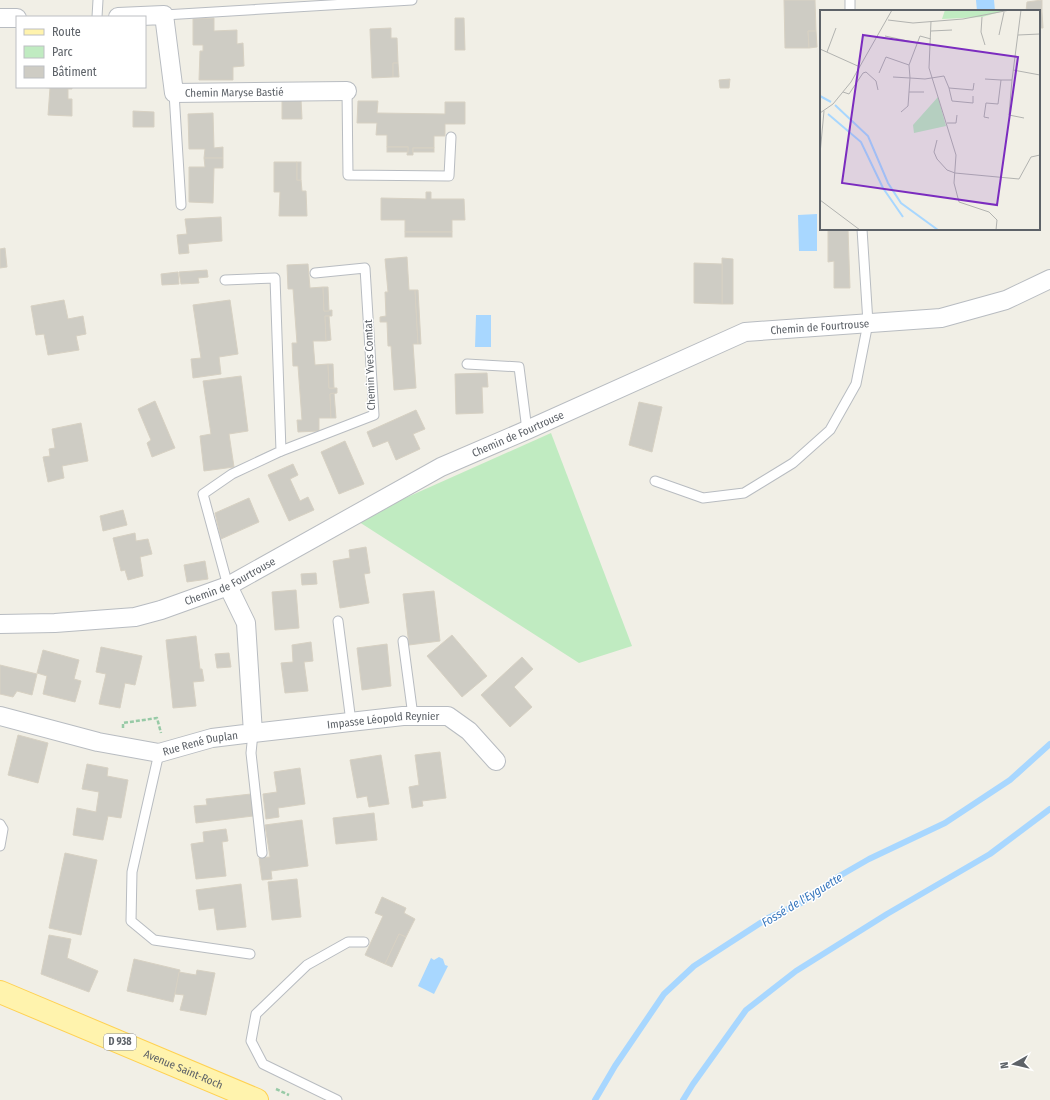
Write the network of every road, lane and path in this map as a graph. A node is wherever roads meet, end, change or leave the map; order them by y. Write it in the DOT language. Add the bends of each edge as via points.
graph roads {
  1 [pos="98,0"];
  2 [pos="412,0"];
  3 [pos="164,15"];
  4 [pos="97,16"];
  5 [pos="141,16"];
  6 [pos="0,18"];
  7 [pos="16,18"];
  8 [pos="348,91"];
  9 [pos="174,93"];
  10 [pos="451,137"];
  11 [pos="181,205"];
  12 [pos="862,230"];
  13 [pos="315,273"];
  14 [pos="1050,279"];
  15 [pos="225,280"];
  16 [pos="868,323"];
  17 [pos="467,364"];
  18 [pos="527,430"];
  19 [pos="281,451"];
  20 [pos="655,481"];
  21 [pos="228,586"];
  22 [pos="338,620"];
  23 [pos="0,624"];
  24 [pos="403,641"];
  25 [pos="413,716"];
  26 [pos="0,718"];
  27 [pos="351,722"];
  28 [pos="253,734"];
  29 [pos="160,753"];
  30 [pos="496,761"];
  31 [pos="0,824"];
  32 [pos="0,846"];
  33 [pos="262,853"];
  34 [pos="364,942"];
  35 [pos="250,954"];
  36 [pos="0,992"];
  37 [pos="225,1094"];
  38 [pos="256,1100"];
  39 [pos="337,1100"];
  1 -- 4 [label="lane"];
  2 -- 3 [label="lane"];
  3 -- 5 [label="street"];
  3 -- 9 [label="street, Chemin Maryse Bastié"];
  6 -- 7 [label="street"];
  8 -- 9 [label="street, Chemin Maryse Bastié"];
  8 -- 10 [label="lane" via="348,175 449,176"];
  9 -- 11 [label="lane"];
  12 -- 16 [label="lane"];
  13 -- 19 [label="lane, Chemin Yves Comtat" via="366,268 374,415"];
  14 -- 16 [label="street, Chemin de Fourtrouse" via="1006,300 941,318"];
  15 -- 19 [label="lane" via="275,278"];
  16 -- 18 [label="street, Chemin de Fourtrouse" via="745,332"];
  16 -- 20 [label="lane" via="856,384 830,430 793,463 744,493 737,494 703,498"];
  17 -- 18 [label="lane" via="519,367"];
  18 -- 21 [label="street, Chemin de Fourtrouse" via="441,466"];
  19 -- 21 [label="lane, Chemin Yves Comtat" via="232,474 203,494"];
  21 -- 23 [label="street, Chemin de Fourtrouse" via="135,617"];
  21 -- 28 [label="street, Rue René Duplan" via="246,623"];
  22 -- 27 [label="lane"];
  24 -- 25 [label="lane"];
  25 -- 27 [label="street, Impasse Léopold Reynier"];
  25 -- 30 [label="street, Impasse Léopold Reynier" via="448,716 470,731"];
  26 -- 29 [label="street, Rue René Duplan" via="98,742"];
  27 -- 28 [label="street, Impasse Léopold Reynier"];
  28 -- 29 [label="street, Rue René Duplan" via="212,738"];
  28 -- 33 [label="lane" via="251,753"];
  29 -- 35 [label="lane" via="132,872 131,921 154,940"];
  31 -- 32 [label="lane" via="3,829"];
  34 -- 39 [label="lane" via="348,942 307,965 256,1014 252,1034 251,1041 263,1064"];
  36 -- 37 [label="main road, Avenue Saint-Roch / D 938"];
  37 -- 38 [label="main road, Avenue Saint-Roch / D 938"];
}
